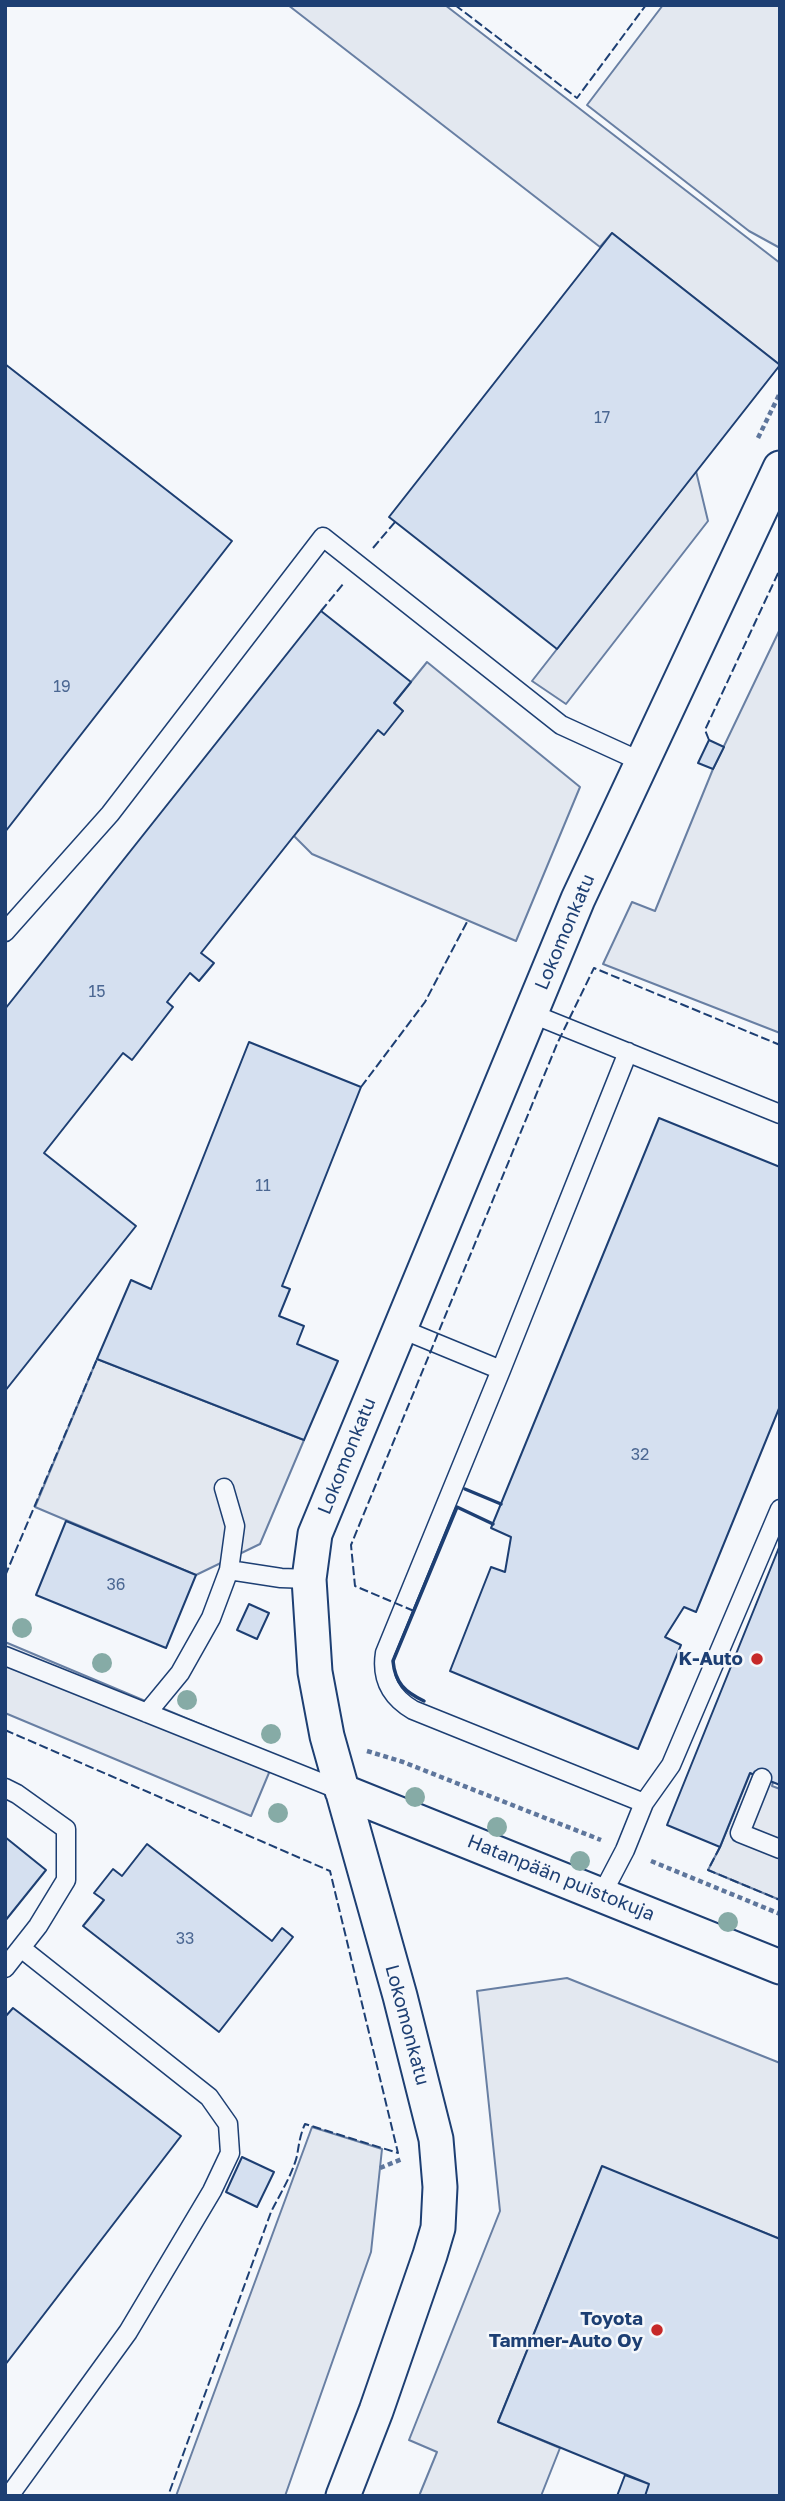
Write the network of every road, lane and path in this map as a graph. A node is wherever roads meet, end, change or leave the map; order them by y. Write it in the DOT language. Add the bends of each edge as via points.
graph roads {
  1 [pos="780,468"];
  2 [pos="642,762"];
  3 [pos="5,932"];
  4 [pos="530,1013"];
  5 [pos="628,1052"];
  6 [pos="780,1114"];
  7 [pos="399,1328"];
  8 [pos="501,1370"];
  9 [pos="224,1488"];
  10 [pos="780,1508"];
  11 [pos="229,1570"];
  12 [pos="309,1579"];
  13 [pos="5,1656"];
  14 [pos="147,1713"];
  15 [pos="327,1736"];
  16 [pos="365,1741"];
  17 [pos="370,1752"];
  18 [pos="762,1777"];
  19 [pos="5,1788"];
  20 [pos="342,1791"];
  21 [pos="644,1803"];
  22 [pos="383,1807"];
  23 [pos="780,1849"];
  24 [pos="625,1850"];
  25 [pos="602,1894"];
  26 [pos="780,1914"];
  27 [pos="21,1948"];
  28 [pos="780,1967"];
  29 [pos="5,1968"];
  30 [pos="409,2155"];
  31 [pos="380,2168"];
  32 [pos="9,2496"];
  33 [pos="343,2496"];
  1 -- 2 [label="street, Lokomonkatu"];
  2 -- 3 [label="lane" via="561,725 323,537 110,814"];
  2 -- 4 [label="street, Lokomonkatu"];
  4 -- 5 [label="lane"];
  4 -- 7 [label="street, Lokomonkatu"];
  5 -- 6 [label="lane"];
  5 -- 8 [label="lane"];
  7 -- 8 [label="lane"];
  7 -- 12 [label="street, Lokomonkatu" via="315,1534"];
  8 -- 21 [label="lane" via="384,1653 386,1678 400,1702 413,1710"];
  9 -- 11 [label="lane" via="235,1526"];
  10 -- 21 [label="lane" via="670,1765"];
  11 -- 12 [label="lane"];
  11 -- 14 [label="lane" via="211,1618 186,1662"];
  12 -- 15 [label="street, Lokomonkatu" via="315,1672"];
  13 -- 14 [label="lane"];
  14 -- 20 [label="lane"];
  15 -- 17 [label="path"];
  15 -- 20 [label="street, Lokomonkatu"];
  16 -- 17 [label="path"];
  17 -- 22 [label="path"];
  17 -- 24 [label="path"];
  18 -- 23 [label="lane" via="740,1833"];
  19 -- 27 [label="lane" via="66,1829 66,1880"];
  20 -- 22 [label="street, Hatanpään puistokuja"];
  20 -- 33 [label="street, Lokomonkatu" via="436,2139 440,2188 438,2228 430,2255"];
  21 -- 24 [label="lane"];
  22 -- 25 [label="street, Hatanpään puistokuja"];
  24 -- 25 [label="lane"];
  24 -- 26 [label="path"];
  25 -- 28 [label="street, Hatanpään puistokuja"];
  27 -- 29 [label="lane"];
  27 -- 32 [label="lane" via="209,2097 228,2124 230,2153 128,2332"];
  30 -- 31 [label="path"];
}
